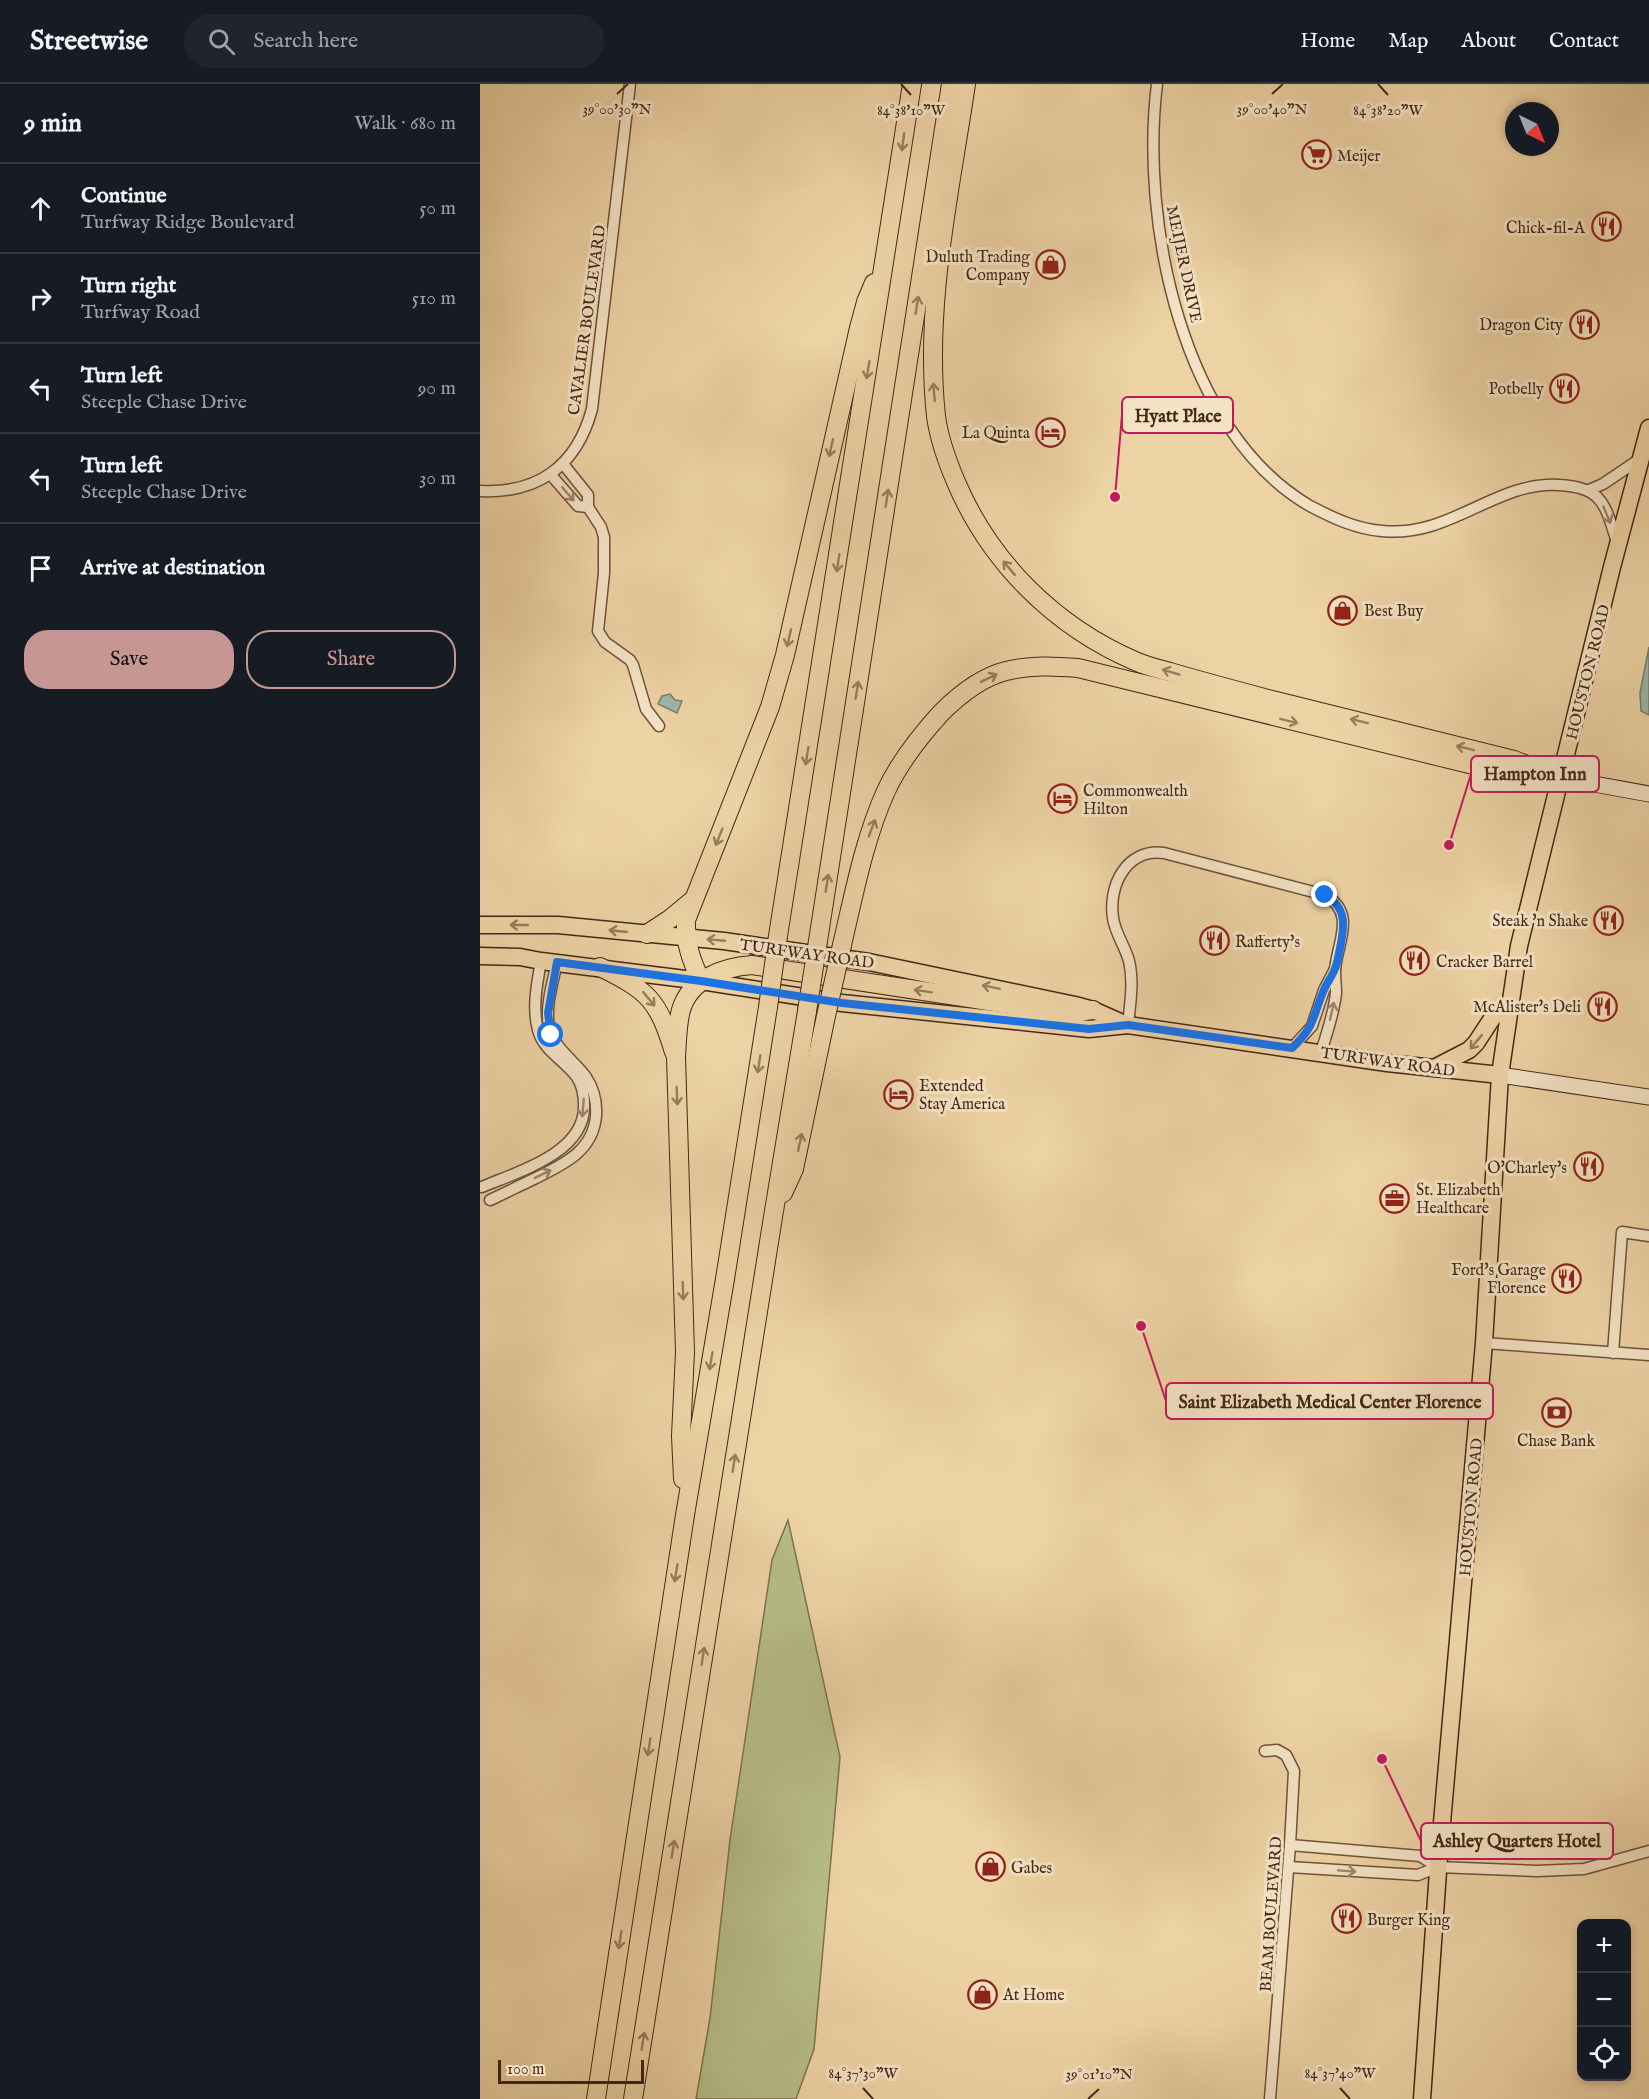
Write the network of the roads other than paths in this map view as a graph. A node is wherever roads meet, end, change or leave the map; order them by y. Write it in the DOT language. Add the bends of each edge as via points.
graph roads {
  1 [pos="630,84"];
  2 [pos="912,84"];
  3 [pos="951,84"];
  4 [pos="966,84"];
  5 [pos="1157,84"];
  6 [pos="887,250"];
  7 [pos="1649,428"];
  8 [pos="1641,459"];
  9 [pos="564,465"];
  10 [pos="551,475"];
  11 [pos="1589,490"];
  12 [pos="480,491"];
  13 [pos="588,507"];
  14 [pos="1618,544"];
  15 [pos="659,726"];
  16 [pos="1561,778"];
  17 [pos="1649,794"];
  18 [pos="694,899"];
  19 [pos="480,925"];
  20 [pos="647,934"];
  21 [pos="685,937"];
  22 [pos="480,956"];
  23 [pos="549,962"];
  24 [pos="600,968"];
  25 [pos="1335,969"];
  26 [pos="701,981"];
  27 [pos="1509,1005"];
  28 [pos="1093,1010"];
  29 [pos="1128,1025"];
  30 [pos="1292,1048"];
  31 [pos="1321,1052"];
  32 [pos="676,1057"];
  33 [pos="1433,1068"];
  34 [pos="1500,1075"];
  35 [pos="1649,1097"];
  36 [pos="482,1187"];
  37 [pos="490,1200"];
  38 [pos="773,1216"];
  39 [pos="1649,1236"];
  40 [pos="1484,1343"];
  41 [pos="1613,1353"];
  42 [pos="1649,1355"];
  43 [pos="685,1515"];
  44 [pos="1265,1751"];
  45 [pos="1290,1845"];
  46 [pos="1649,1851"];
  47 [pos="1289,1867"];
  48 [pos="1438,1867"];
  49 [pos="596,2099"];
  50 [pos="633,2099"];
  51 [pos="1270,2099"];
  52 [pos="1422,2099"];
  1 -- 9 [label="street, CAVALIER BOULEVARD" via="591,409 584,434"];
  2 -- 6 [label="highway, one-way"];
  38 -- 3 [label="highway, one-way, bridge"];
  16 -- 4 [label="highway, one-way" via="1514,760 1135,662 1052,611 1020,582 969,511 946,458 936,419 932,370 934,314"];
  5 -- 11 [label="street, MEIJER DRIVE" via="1157,212 1172,294 1204,386 1218,412 1243,447 1271,476 1325,514 1348,524 1383,531 1435,526 1534,486"];
  6 -- 18 [label="highway, one-way" via="859,328 770,707"];
  6 -- 43 [label="highway, one-way, bridge"];
  7 -- 8 [label="main road, HOUSTON ROAD"];
  8 -- 11 [label="street"];
  8 -- 14 [label="main road, HOUSTON ROAD"];
  9 -- 10 [label="street, CAVALIER BOULEVARD"];
  9 -- 13 [label="street" via="588,495"];
  10 -- 12 [label="street, CAVALIER BOULEVARD" via="510,490"];
  10 -- 13 [label="street, one-way" via="578,506"];
  11 -- 14 [label="street, one-way" via="1607,512"];
  13 -- 15 [label="street" via="604,537 598,631 605,642 630,660 646,709"];
  14 -- 16 [label="main road, HOUSTON ROAD"];
  16 -- 17 [label="main road"];
  16 -- 27 [label="main road, HOUSTON ROAD" via="1519,946"];
  38 -- 16 [label="highway, one-way, bridge" via="794,1169 866,845 886,790 927,729 974,686 1004,671 1038,666 1078,668 1510,774"];
  18 -- 20 [label="highway"];
  18 -- 21 [label="highway"];
  20 -- 19 [label="main road, TURFWAY ROAD, one-way" via="558,925"];
  20 -- 21 [label="main road, TURFWAY ROAD"];
  21 -- 26 [label="highway"];
  28 -- 21 [label="main road, TURFWAY ROAD, one-way" via="869,962"];
  22 -- 23 [label="main road, TURFWAY ROAD"];
  23 -- 24 [label="main road, TURFWAY ROAD"];
  23 -- 36 [label="street, one-way" via="535,999 539,1033 582,1085 584,1111 575,1134 556,1154"];
  37 -- 23 [label="street, one-way" via="567,1163 589,1141 595,1126 597,1110 591,1084 556,1044 549,1026"];
  24 -- 26 [label="main road, TURFWAY ROAD"];
  24 -- 32 [label="highway, one-way" via="648,995 668,1031"];
  25 -- 29 [label="street" via="1343,921 1333,899 1151,851 1124,868 1112,902 1113,918 1129,960"];
  25 -- 30 [label="street" via="1312,1026"];
  31 -- 25 [label="street, one-way" via="1336,994"];
  28 -- 26 [label="highway, one-way" via="1077,1012 1002,1003 752,965 733,966"];
  26 -- 29 [label="main road, TURFWAY ROAD" via="842,1003 1077,1028"];
  26 -- 32 [label="highway" via="681,1010"];
  27 -- 33 [label="main road, one-way" via="1493,1017 1469,1050"];
  27 -- 34 [label="main road, HOUSTON ROAD"];
  28 -- 29 [label="main road, TURFWAY ROAD"];
  29 -- 30 [label="main road, TURFWAY ROAD"];
  30 -- 31 [label="main road, TURFWAY ROAD"];
  31 -- 33 [label="main road, TURFWAY ROAD"];
  32 -- 43 [label="highway, one-way" via="685,1352 681,1436"];
  33 -- 34 [label="main road, TURFWAY ROAD"];
  34 -- 35 [label="main road, TURFWAY ROAD"];
  34 -- 40 [label="main road, HOUSTON ROAD"];
  50 -- 38 [label="highway, one-way"];
  39 -- 41 [label="street" via="1622,1232"];
  40 -- 41 [label="street"];
  40 -- 48 [label="main road, HOUSTON ROAD"];
  41 -- 42 [label="street"];
  43 -- 49 [label="highway, one-way"];
  44 -- 45 [label="street, BEAM BOULEVARD" via="1277,1750 1286,1755 1294,1771"];
  45 -- 47 [label="street, BEAM BOULEVARD"];
  45 -- 48 [label="street" via="1420,1856"];
  46 -- 48 [label="street" via="1584,1869"];
  47 -- 48 [label="street, one-way" via="1418,1875"];
  47 -- 51 [label="street, BEAM BOULEVARD"];
  48 -- 52 [label="main road, HOUSTON ROAD"];
}
